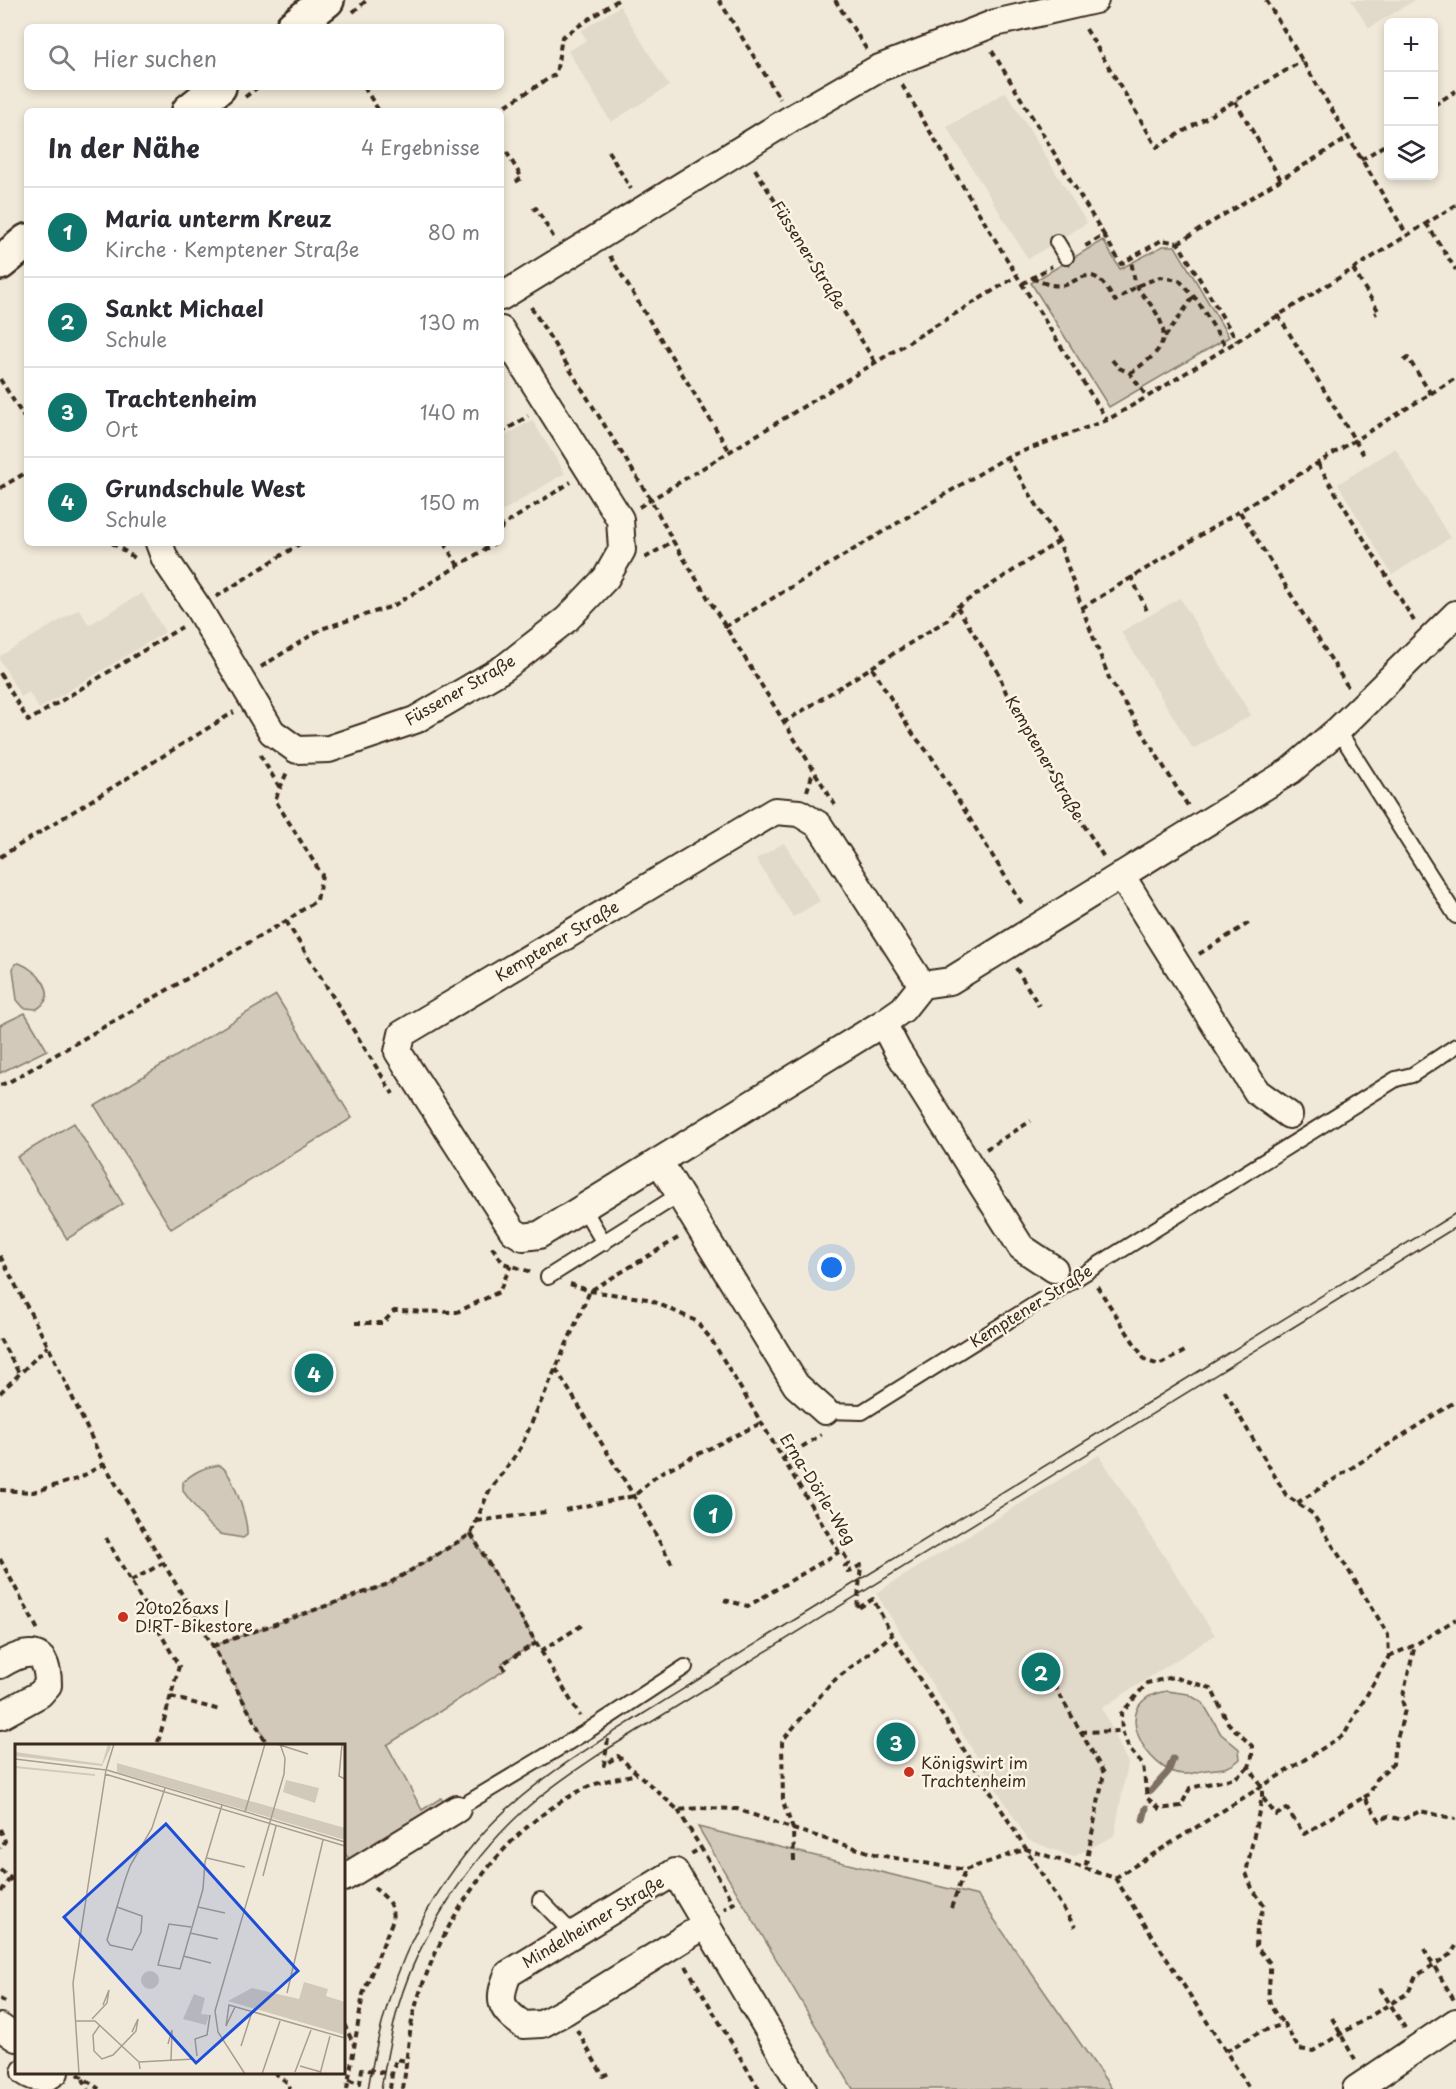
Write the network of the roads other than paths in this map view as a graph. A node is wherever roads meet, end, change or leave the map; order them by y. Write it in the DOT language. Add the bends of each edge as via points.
graph roads {
  1 [pos="327,0"];
  2 [pos="1095,0"];
  3 [pos="297,24"];
  4 [pos="215,90"];
  5 [pos="193,108"];
  6 [pos="1057,242"];
  7 [pos="24,244"];
  8 [pos="1066,257"];
  9 [pos="0,263"];
  10 [pos="509,292"];
  11 [pos="504,335"];
  12 [pos="160,546"];
  13 [pos="1456,614"];
  14 [pos="1338,730"];
  15 [pos="1118,876"];
  16 [pos="1456,916"];
  17 [pos="922,985"];
  18 [pos="883,1023"];
  19 [pos="1456,1046"];
  20 [pos="1289,1115"];
  21 [pos="1305,1137"];
  22 [pos="659,1161"];
  23 [pos="681,1194"];
  24 [pos="584,1209"];
  25 [pos="604,1243"];
  26 [pos="548,1277"];
  27 [pos="1059,1277"];
  28 [pos="825,1411"];
  29 [pos="0,1665"];
  30 [pos="685,1667"];
  31 [pos="0,1716"];
  32 [pos="457,1809"];
  33 [pos="348,1874"];
  34 [pos="540,1900"];
  35 [pos="707,1924"];
  36 [pos="573,1934"];
  37 [pos="1456,2022"];
  38 [pos="0,2027"];
  39 [pos="15,2037"];
  40 [pos="1361,2085"];
  41 [pos="801,2088"];
  1 -- 3 [label="street"];
  2 -- 10 [label="street" via="995,23 883,67 742,148"];
  4 -- 5 [label="street"];
  6 -- 8 [label="lane"];
  7 -- 9 [label="street"];
  11 -- 12 [label="street, Füssener Straße" via="620,519 622,550 606,578 567,619 504,668 415,720 329,749 297,750 272,732 246,690 190,618"];
  13 -- 14 [label="street"];
  14 -- 15 [label="street" via="1290,771"];
  14 -- 16 [label="lane"];
  15 -- 17 [label="street" via="950,981"];
  15 -- 20 [label="street" via="1257,1092"];
  17 -- 18 [label="street, Kemptener Straße" via="903,1009"];
  17 -- 24 [label="street, Kemptener Straße" via="819,825 799,813 775,812 402,1034 398,1052 513,1231 523,1237 539,1235"];
  18 -- 22 [label="street, Kemptener Straße"];
  18 -- 27 [label="street, Kemptener Straße" via="1022,1247"];
  19 -- 21 [label="lane, Kemptener Straße"];
  20 -- 21 [label="lane"];
  21 -- 27 [label="lane, Kemptener Straße" via="1087,1270"];
  22 -- 23 [label="street"];
  22 -- 24 [label="street, Kemptener Straße"];
  23 -- 25 [label="lane"];
  23 -- 28 [label="street" via="796,1385"];
  24 -- 25 [label="lane"];
  25 -- 26 [label="lane"];
  27 -- 28 [label="lane, Kemptener Straße" via="862,1412"];
  29 -- 31 [label="street" via="24,1653 38,1656 46,1665 48,1685 40,1694"];
  30 -- 32 [label="lane"];
  32 -- 33 [label="street"];
  34 -- 36 [label="lane"];
  35 -- 36 [label="street, Mindelheimer Straße" via="675,1872"];
  35 -- 36 [label="street, Mindelheimer Straße" via="566,2011 542,2024 523,2025 506,2012 500,1993 508,1974"];
  35 -- 41 [label="street, Mindelheimer Straße"];
  37 -- 40 [label="street"];
  38 -- 39 [label="street"];
}
